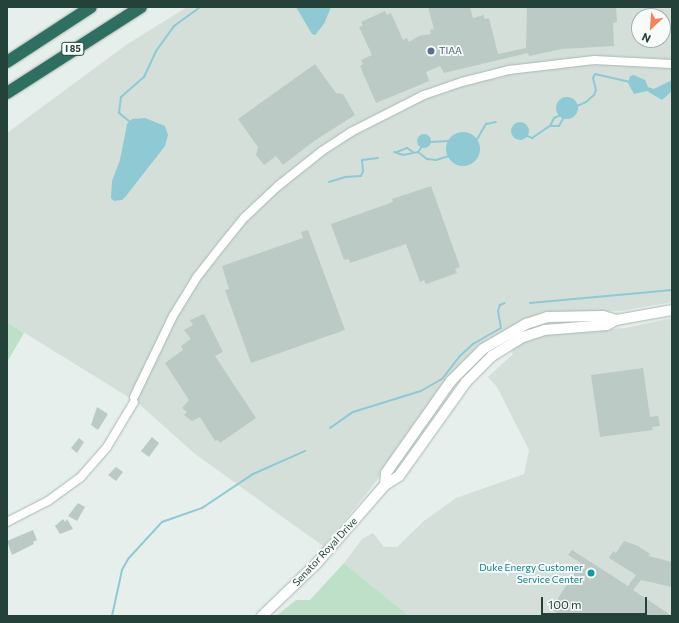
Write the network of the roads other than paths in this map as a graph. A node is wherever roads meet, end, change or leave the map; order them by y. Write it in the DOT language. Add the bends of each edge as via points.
graph roads {
  1 [pos="91,7"];
  2 [pos="141,7"];
  3 [pos="7,62"];
  4 [pos="672,64"];
  5 [pos="7,93"];
  6 [pos="672,310"];
  7 [pos="616,320"];
  8 [pos="385,485"];
  9 [pos="7,522"];
  10 [pos="262,616"];
  1 -- 3 [label="highway, I 85"];
  2 -- 5 [label="highway, I 85"];
  4 -- 9 [label="street" via="594,60 509,70 424,95 339,140 269,194 222,245 177,309 134,400 107,446 80,478 48,500"];
  6 -- 7 [label="street"];
  7 -- 8 [label="street, Senator Royal Drive" via="603,325 537,332 509,345 486,361 460,390 402,473"];
  7 -- 8 [label="street, Senator Royal Drive" via="603,316 547,318 526,324 487,346 451,381 386,473"];
  8 -- 10 [label="street, Senator Royal Drive" via="324,555"];
}
